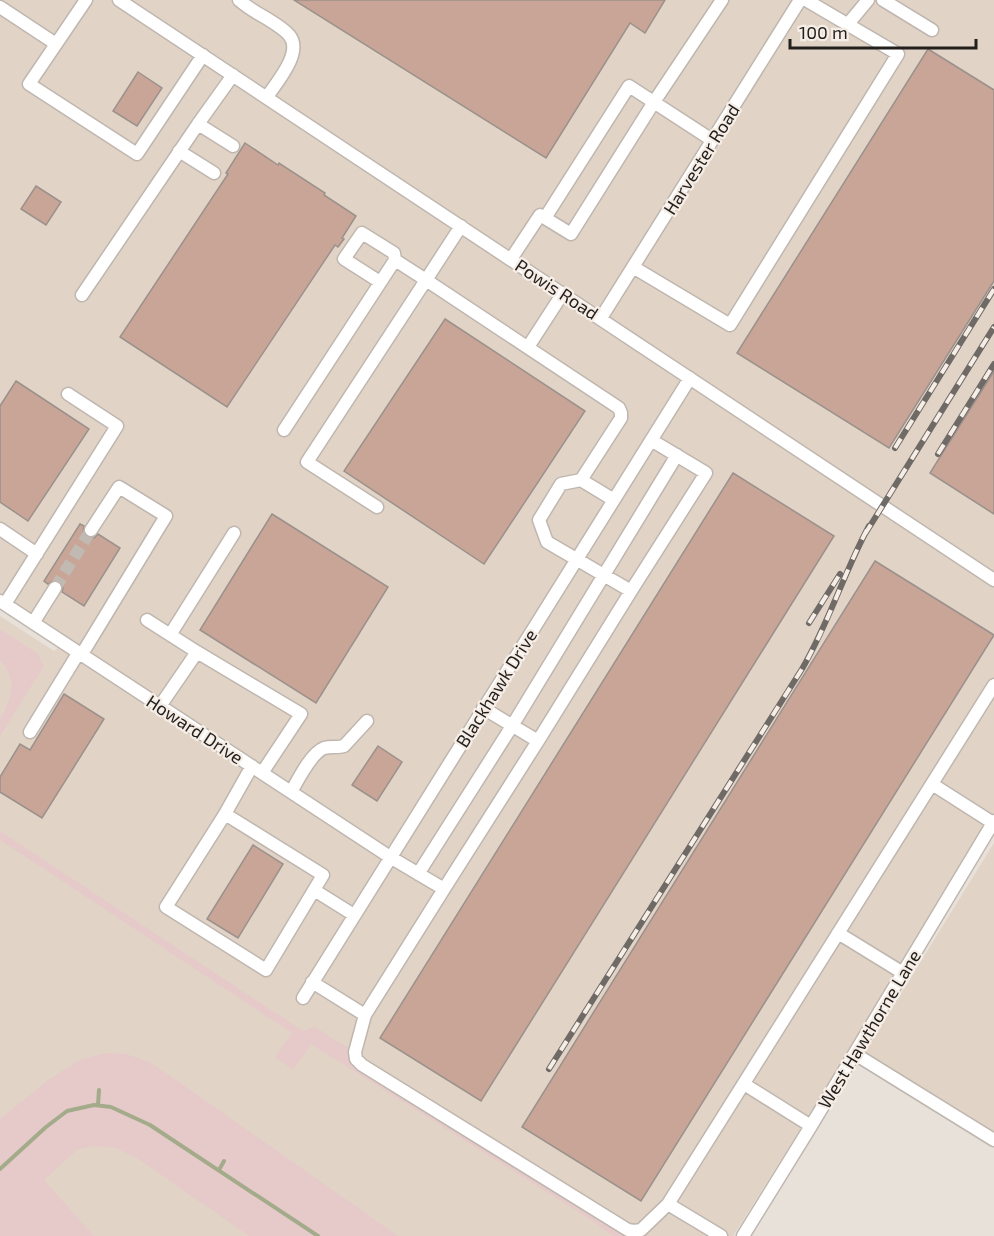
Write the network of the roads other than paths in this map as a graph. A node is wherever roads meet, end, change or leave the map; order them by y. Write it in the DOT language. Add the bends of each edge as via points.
graph roads {
  1 [pos="86,0"];
  2 [pos="119,0"];
  3 [pos="239,0"];
  4 [pos="722,0"];
  5 [pos="800,0"];
  6 [pos="806,0"];
  7 [pos="868,0"];
  8 [pos="883,0"];
  9 [pos="0,7"];
  10 [pos="848,24"];
  11 [pos="932,30"];
  12 [pos="56,44"];
  13 [pos="203,55"];
  14 [pos="233,75"];
  15 [pos="267,97"];
  16 [pos="654,102"];
  17 [pos="198,124"];
  18 [pos="712,140"];
  19 [pos="233,146"];
  20 [pos="179,151"];
  21 [pos="214,173"];
  22 [pos="545,218"];
  23 [pos="461,226"];
  24 [pos="511,259"];
  25 [pos="395,260"];
  26 [pos="633,267"];
  27 [pos="426,280"];
  28 [pos="380,282"];
  29 [pos="563,293"];
  30 [pos="82,295"];
  31 [pos="601,318"];
  32 [pos="528,347"];
  33 [pos="690,378"];
  34 [pos="68,394"];
  35 [pos="284,430"];
  36 [pos="651,440"];
  37 [pos="677,455"];
  38 [pos="581,480"];
  39 [pos="614,500"];
  40 [pos="377,507"];
  41 [pos="0,529"];
  42 [pos="91,530"];
  43 [pos="234,533"];
  44 [pos="37,554"];
  45 [pos="577,559"];
  46 [pos="604,575"];
  47 [pos="994,580"];
  48 [pos="55,588"];
  49 [pos="631,591"];
  50 [pos="3,602"];
  51 [pos="147,620"];
  52 [pos="33,623"];
  53 [pos="170,635"];
  54 [pos="197,652"];
  55 [pos="80,653"];
  56 [pos="994,685"];
  57 [pos="160,706"];
  58 [pos="483,708"];
  59 [pos="367,721"];
  60 [pos="512,726"];
  61 [pos="30,732"];
  62 [pos="538,741"];
  63 [pos="257,769"];
  64 [pos="932,784"];
  65 [pos="291,792"];
  66 [pos="225,814"];
  67 [pos="993,822"];
  68 [pos="390,857"];
  69 [pos="418,874"];
  70 [pos="444,889"];
  71 [pos="314,890"];
  72 [pos="354,915"];
  73 [pos="838,933"];
  74 [pos="903,973"];
  75 [pos="312,982"];
  76 [pos="303,998"];
  77 [pos="365,1015"];
  78 [pos="855,1054"];
  79 [pos="744,1084"];
  80 [pos="811,1126"];
  81 [pos="994,1140"];
  82 [pos="668,1204"];
  83 [pos="721,1236"];
  84 [pos="743,1236"];
  1 -- 12 [label="street"];
  2 -- 13 [label="street, Powis Road"];
  3 -- 15 [label="street" via="281,27 294,45 290,61"];
  4 -- 16 [label="street"];
  5 -- 18 [label="street, Harvester Road"];
  6 -- 10 [label="street"];
  7 -- 10 [label="street"];
  8 -- 11 [label="street"];
  9 -- 12 [label="street"];
  10 -- 26 [label="street" via="898,54 730,325"];
  12 -- 13 [label="street" via="30,84 137,154"];
  13 -- 14 [label="street, Powis Road"];
  14 -- 15 [label="street, Powis Road"];
  14 -- 17 [label="street"];
  15 -- 23 [label="street, Powis Road"];
  16 -- 18 [label="street"];
  16 -- 22 [label="street" via="571,234"];
  16 -- 22 [label="street" via="628,86"];
  17 -- 19 [label="street"];
  17 -- 20 [label="street"];
  18 -- 26 [label="street, Harvester Road"];
  20 -- 21 [label="street"];
  20 -- 30 [label="street"];
  22 -- 24 [label="street" via="540,215"];
  23 -- 24 [label="street, Powis Road"];
  23 -- 27 [label="street"];
  24 -- 29 [label="street, Powis Road"];
  25 -- 27 [label="street"];
  25 -- 28 [label="street"];
  25 -- 28 [label="street" via="394,254 362,233 344,259"];
  26 -- 31 [label="street, Harvester Road"];
  27 -- 32 [label="street"];
  27 -- 40 [label="street" via="307,462"];
  28 -- 35 [label="street"];
  29 -- 31 [label="street, Powis Road"];
  29 -- 32 [label="street"];
  31 -- 33 [label="street, Powis Road"];
  32 -- 38 [label="street" via="615,404 621,412 621,418"];
  33 -- 36 [label="street, Blackhawk Drive"];
  33 -- 47 [label="street, Powis Road"];
  34 -- 44 [label="street" via="117,426"];
  36 -- 37 [label="street"];
  36 -- 39 [label="street, Blackhawk Drive"];
  37 -- 46 [label="street"];
  37 -- 49 [label="street" via="706,473"];
  38 -- 39 [label="street"];
  38 -- 45 [label="street" via="561,484 539,520 547,542"];
  39 -- 45 [label="street, Blackhawk Drive"];
  41 -- 44 [label="street"];
  42 -- 55 [label="street" via="119,487 166,516"];
  43 -- 53 [label="street"];
  44 -- 50 [label="street"];
  45 -- 46 [label="street"];
  45 -- 58 [label="street, Blackhawk Drive"];
  46 -- 49 [label="street"];
  46 -- 60 [label="street"];
  48 -- 52 [label="street"];
  49 -- 62 [label="street"];
  50 -- 52 [label="street, Howard Drive"];
  51 -- 53 [label="street"];
  52 -- 55 [label="street, Howard Drive"];
  53 -- 54 [label="street"];
  54 -- 57 [label="street"];
  54 -- 63 [label="street" via="301,714"];
  55 -- 57 [label="street, Howard Drive"];
  55 -- 61 [label="street"];
  56 -- 64 [label="street"];
  57 -- 63 [label="street, Howard Drive"];
  58 -- 60 [label="street"];
  58 -- 68 [label="street, Blackhawk Drive"];
  59 -- 65 [label="street" via="344,746 325,748 312,758"];
  60 -- 62 [label="street"];
  60 -- 69 [label="street"];
  62 -- 70 [label="street"];
  63 -- 65 [label="street, Howard Drive"];
  63 -- 66 [label="street"];
  64 -- 67 [label="street"];
  64 -- 73 [label="street"];
  65 -- 68 [label="street, Howard Drive"];
  66 -- 71 [label="street" via="323,875"];
  66 -- 71 [label="street" via="166,907 266,969"];
  67 -- 74 [label="street, West Hawthorne Lane"];
  68 -- 69 [label="street, Howard Drive"];
  68 -- 72 [label="street, Blackhawk Drive"];
  69 -- 70 [label="street, Howard Drive"];
  70 -- 77 [label="street"];
  71 -- 72 [label="street"];
  72 -- 75 [label="street, Blackhawk Drive"];
  73 -- 74 [label="street"];
  73 -- 79 [label="street"];
  74 -- 78 [label="street, West Hawthorne Lane"];
  75 -- 76 [label="street, Blackhawk Drive"];
  75 -- 77 [label="street"];
  77 -- 82 [label="street" via="355,1052 362,1065 628,1230 641,1230"];
  78 -- 80 [label="street, West Hawthorne Lane"];
  78 -- 81 [label="street"];
  79 -- 80 [label="street"];
  79 -- 82 [label="street"];
  80 -- 84 [label="street, West Hawthorne Lane"];
  82 -- 83 [label="street"];
}
